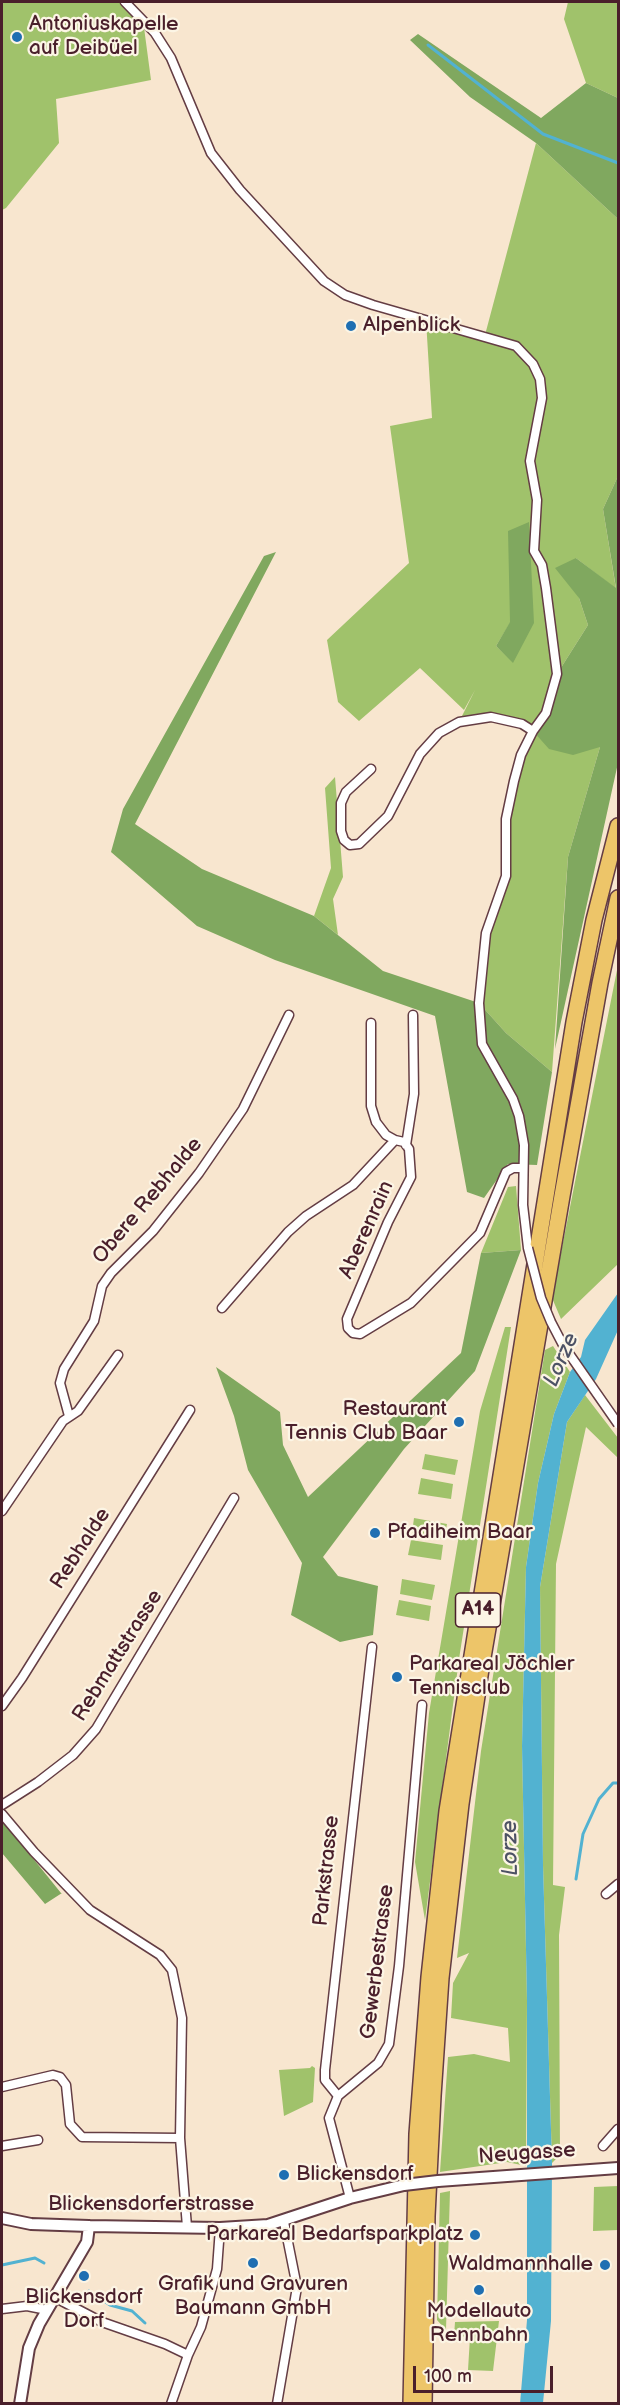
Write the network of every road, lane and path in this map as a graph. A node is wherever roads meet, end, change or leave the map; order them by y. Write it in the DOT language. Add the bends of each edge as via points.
graph roads {
  1 [pos="125,2"];
  2 [pos="532,731"];
  3 [pos="371,769"];
  4 [pos="618,825"];
  5 [pos="618,898"];
  6 [pos="413,1015"];
  7 [pos="289,1016"];
  8 [pos="371,1023"];
  9 [pos="394,1140"];
  10 [pos="406,1145"];
  11 [pos="524,1168"];
  12 [pos="222,1308"];
  13 [pos="118,1355"];
  14 [pos="190,1410"];
  15 [pos="69,1416"];
  16 [pos="618,1424"];
  17 [pos="234,1498"];
  18 [pos="2,1511"];
  19 [pos="372,1647"];
  20 [pos="422,1705"];
  21 [pos="2,1706"];
  22 [pos="2,1805"];
  23 [pos="2,1814"];
  24 [pos="618,1884"];
  25 [pos="606,1894"];
  26 [pos="2,2087"];
  27 [pos="338,2096"];
  28 [pos="618,2129"];
  29 [pos="180,2138"];
  30 [pos="38,2140"];
  31 [pos="2,2146"];
  32 [pos="603,2146"];
  33 [pos="618,2168"];
  34 [pos="438,2181"];
  35 [pos="350,2198"];
  36 [pos="2,2218"];
  37 [pos="284,2222"];
  38 [pos="89,2226"];
  39 [pos="187,2227"];
  40 [pos="220,2228"];
  41 [pos="54,2297"];
  42 [pos="2,2309"];
  43 [pos="47,2310"];
  44 [pos="188,2355"];
  45 [pos="20,2403"];
  46 [pos="171,2403"];
  47 [pos="277,2403"];
  48 [pos="411,2403"];
  49 [pos="424,2403"];
  1 -- 2 [label="street" via="155,33 171,58 211,153 324,281 345,295 516,346 533,364 542,398 530,461 537,500 534,551 542,565 557,674 546,713"];
  2 -- 3 [label="street" via="522,724 491,717 459,722 439,733 420,754 388,816 359,844 350,845 341,831 341,802 346,792"];
  2 -- 11 [label="street" via="521,755 506,819 506,876 486,933 479,1003 482,1044 519,1116"];
  4 -- 48 [label="highway, A14" via="594,920 573,1030 447,1811 430,1957 417,2134"];
  5 -- 49 [label="highway, A14" via="572,1139 461,1804 441,1978 432,2107"];
  6 -- 10 [label="street" via="414,1094"];
  7 -- 15 [label="street, Obere Rebhalde" via="243,1109 199,1173 102,1286 94,1321 64,1369 60,1383"];
  8 -- 9 [label="street" via="371,1106 375,1122"];
  9 -- 10 [label="street"];
  9 -- 12 [label="street, Aberenrain" via="353,1185 288,1232"];
  10 -- 11 [label="street, Aberenrain" via="412,1161 411,1177 347,1319 353,1333 360,1334 411,1303 480,1233 506,1172"];
  11 -- 16 [label="street, bridge" via="528,1248 541,1298 563,1345"];
  13 -- 15 [label="street" via="78,1411"];
  14 -- 21 [label="street, Rebhalde"];
  15 -- 18 [label="street"];
  17 -- 22 [label="street, Rebmattstrasse" via="96,1729 73,1755"];
  19 -- 27 [label="street, Parkstrasse" via="324,2070 325,2080"];
  20 -- 27 [label="street, Gewerbestrasse" via="389,2044 378,2063"];
  23 -- 29 [label="street" via="90,1910 160,1955 172,1970 182,2018"];
  24 -- 25 [label="street"];
  26 -- 29 [label="street" via="53,2075 60,2077 66,2085 70,2124 82,2137"];
  27 -- 35 [label="street" via="329,2118"];
  28 -- 32 [label="street"];
  29 -- 39 [label="street"];
  30 -- 31 [label="street"];
  33 -- 34 [label="street, Neugasse"];
  34 -- 35 [label="street, Blickensdorferstrasse, bridge"];
  35 -- 37 [label="street, Blickensdorferstrasse"];
  36 -- 38 [label="street, Blickensdorferstrasse" via="31,2224"];
  37 -- 40 [label="street, Blickensdorferstrasse"];
  37 -- 47 [label="street" via="297,2287"];
  38 -- 39 [label="street, Blickensdorferstrasse"];
  38 -- 41 [label="street" via="87,2242"];
  39 -- 40 [label="street, Blickensdorferstrasse"];
  40 -- 44 [label="street" via="217,2269 201,2327"];
  41 -- 43 [label="street"];
  41 -- 44 [label="street" via="102,2322"];
  42 -- 43 [label="street" via="27,2306"];
  43 -- 45 [label="street" via="29,2348"];
  44 -- 46 [label="street"];
}
